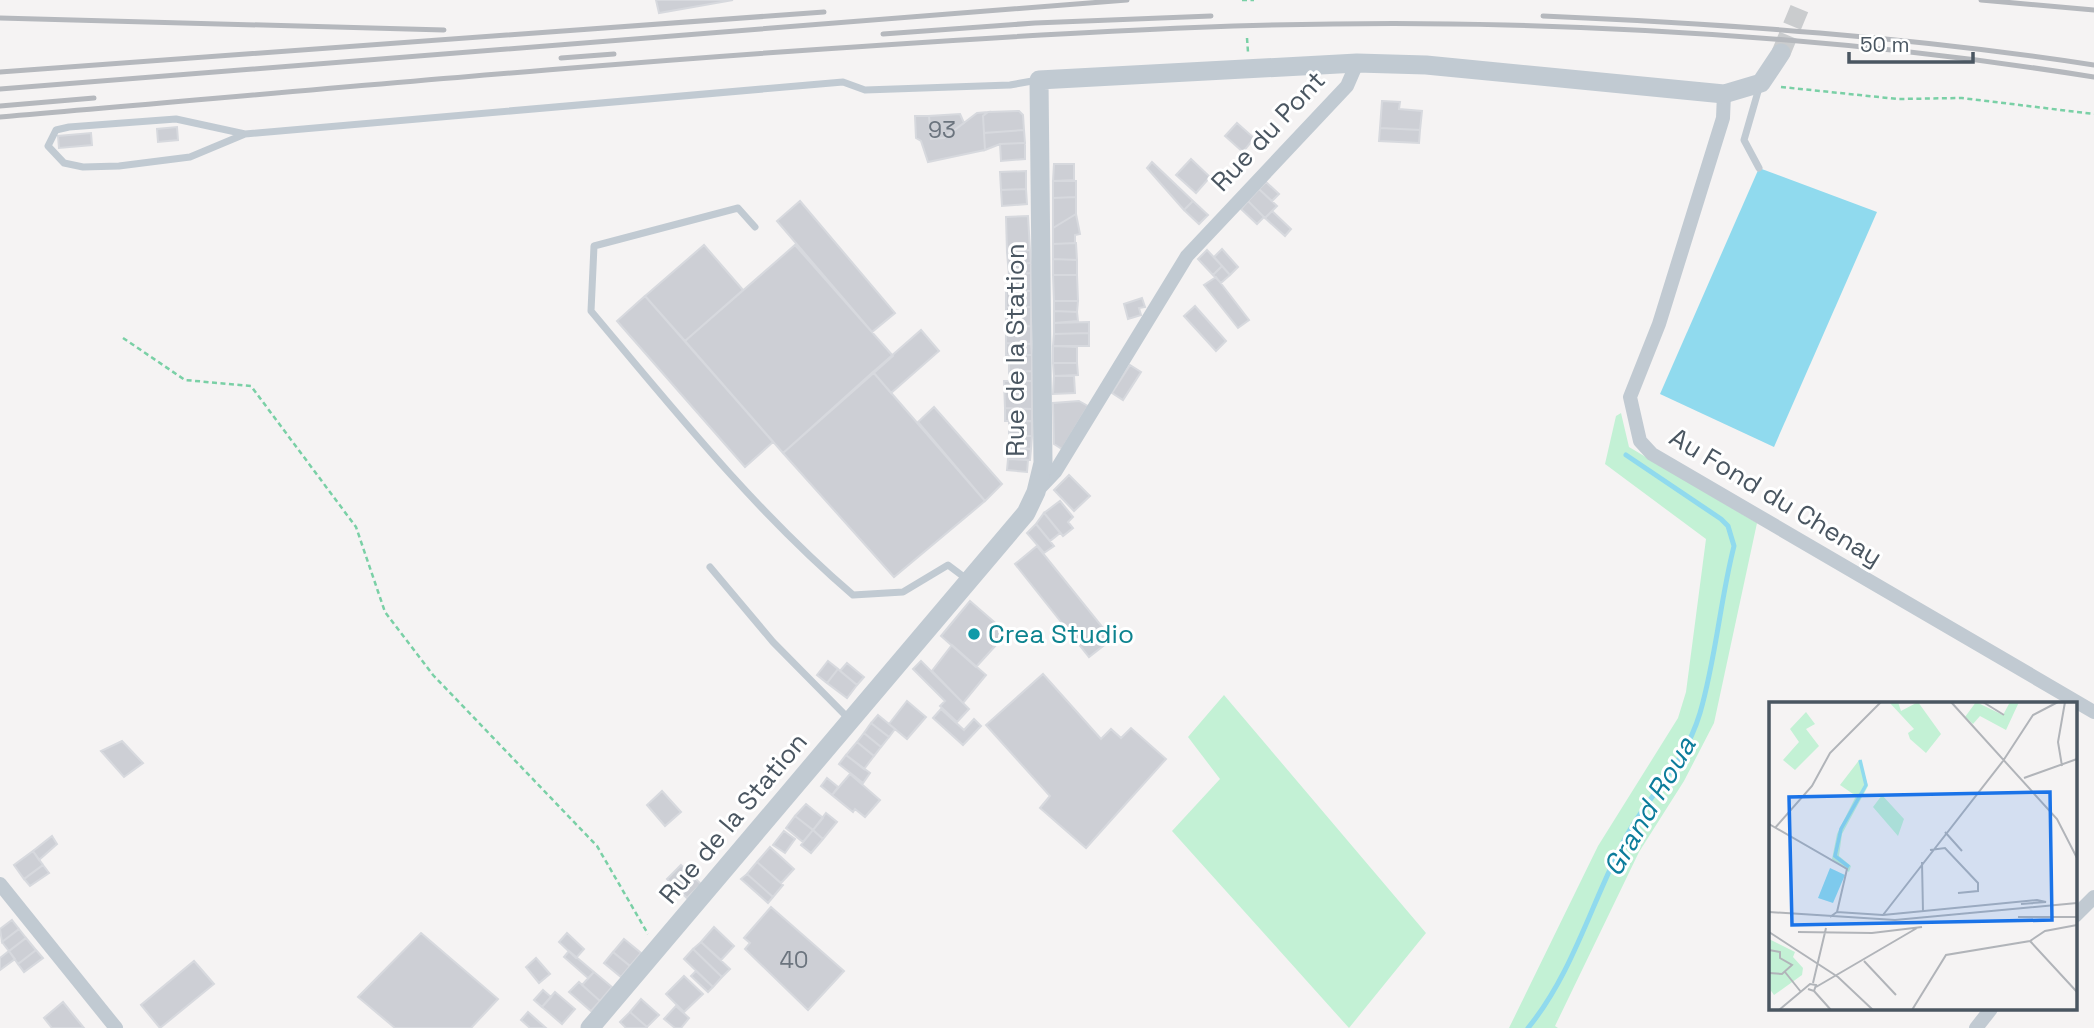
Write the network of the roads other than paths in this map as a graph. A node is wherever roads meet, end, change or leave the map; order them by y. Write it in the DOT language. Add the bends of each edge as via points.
graph roads {
  1 [pos="1781,53"];
  2 [pos="1357,63"];
  3 [pos="1039,80"];
  4 [pos="1760,83"];
  5 [pos="1724,94"];
  6 [pos="245,134"];
  7 [pos="1759,168"];
  8 [pos="755,227"];
  9 [pos="1036,492"];
  10 [pos="710,567"];
  11 [pos="969,581"];
  12 [pos="2094,712"];
  13 [pos="850,721"];
  14 [pos="0,884"];
  15 [pos="2094,897"];
  16 [pos="2076,915"];
  17 [pos="1990,1010"];
  18 [pos="116,1028"];
  19 [pos="590,1028"];
  20 [pos="1976,1028"];
  1 -- 4 [label="street"];
  2 -- 3 [label="street"];
  2 -- 5 [label="street, Rue du Pont" via="1426,65"];
  2 -- 9 [label="street, Rue du Pont" via="1348,86 1186,256 1055,472"];
  3 -- 6 [label="lane" via="865,90 843,82"];
  3 -- 9 [label="street, Rue de la Station" via="1043,463"];
  4 -- 5 [label="street, Rue du Pont"];
  4 -- 7 [label="lane" via="1744,140"];
  5 -- 12 [label="street, Au Fond du Chenay" via="1723,118 1659,324 1630,397 1640,441 1652,454"];
  6 -- 6 [label="lane" via="182,159 119,166 64,163 48,146 56,130 69,127 176,119"];
  8 -- 11 [label="lane" via="738,208 594,246 591,311 793,542 853,596 903,593 948,565"];
  9 -- 11 [label="street, Rue de la Station" via="1026,513"];
  10 -- 13 [label="lane" via="773,642"];
  11 -- 13 [label="street, Rue de la Station"];
  13 -- 19 [label="street, Rue de la Station"];
  14 -- 18 [label="street"];
  15 -- 16 [label="street"];
  17 -- 20 [label="street"];
}
